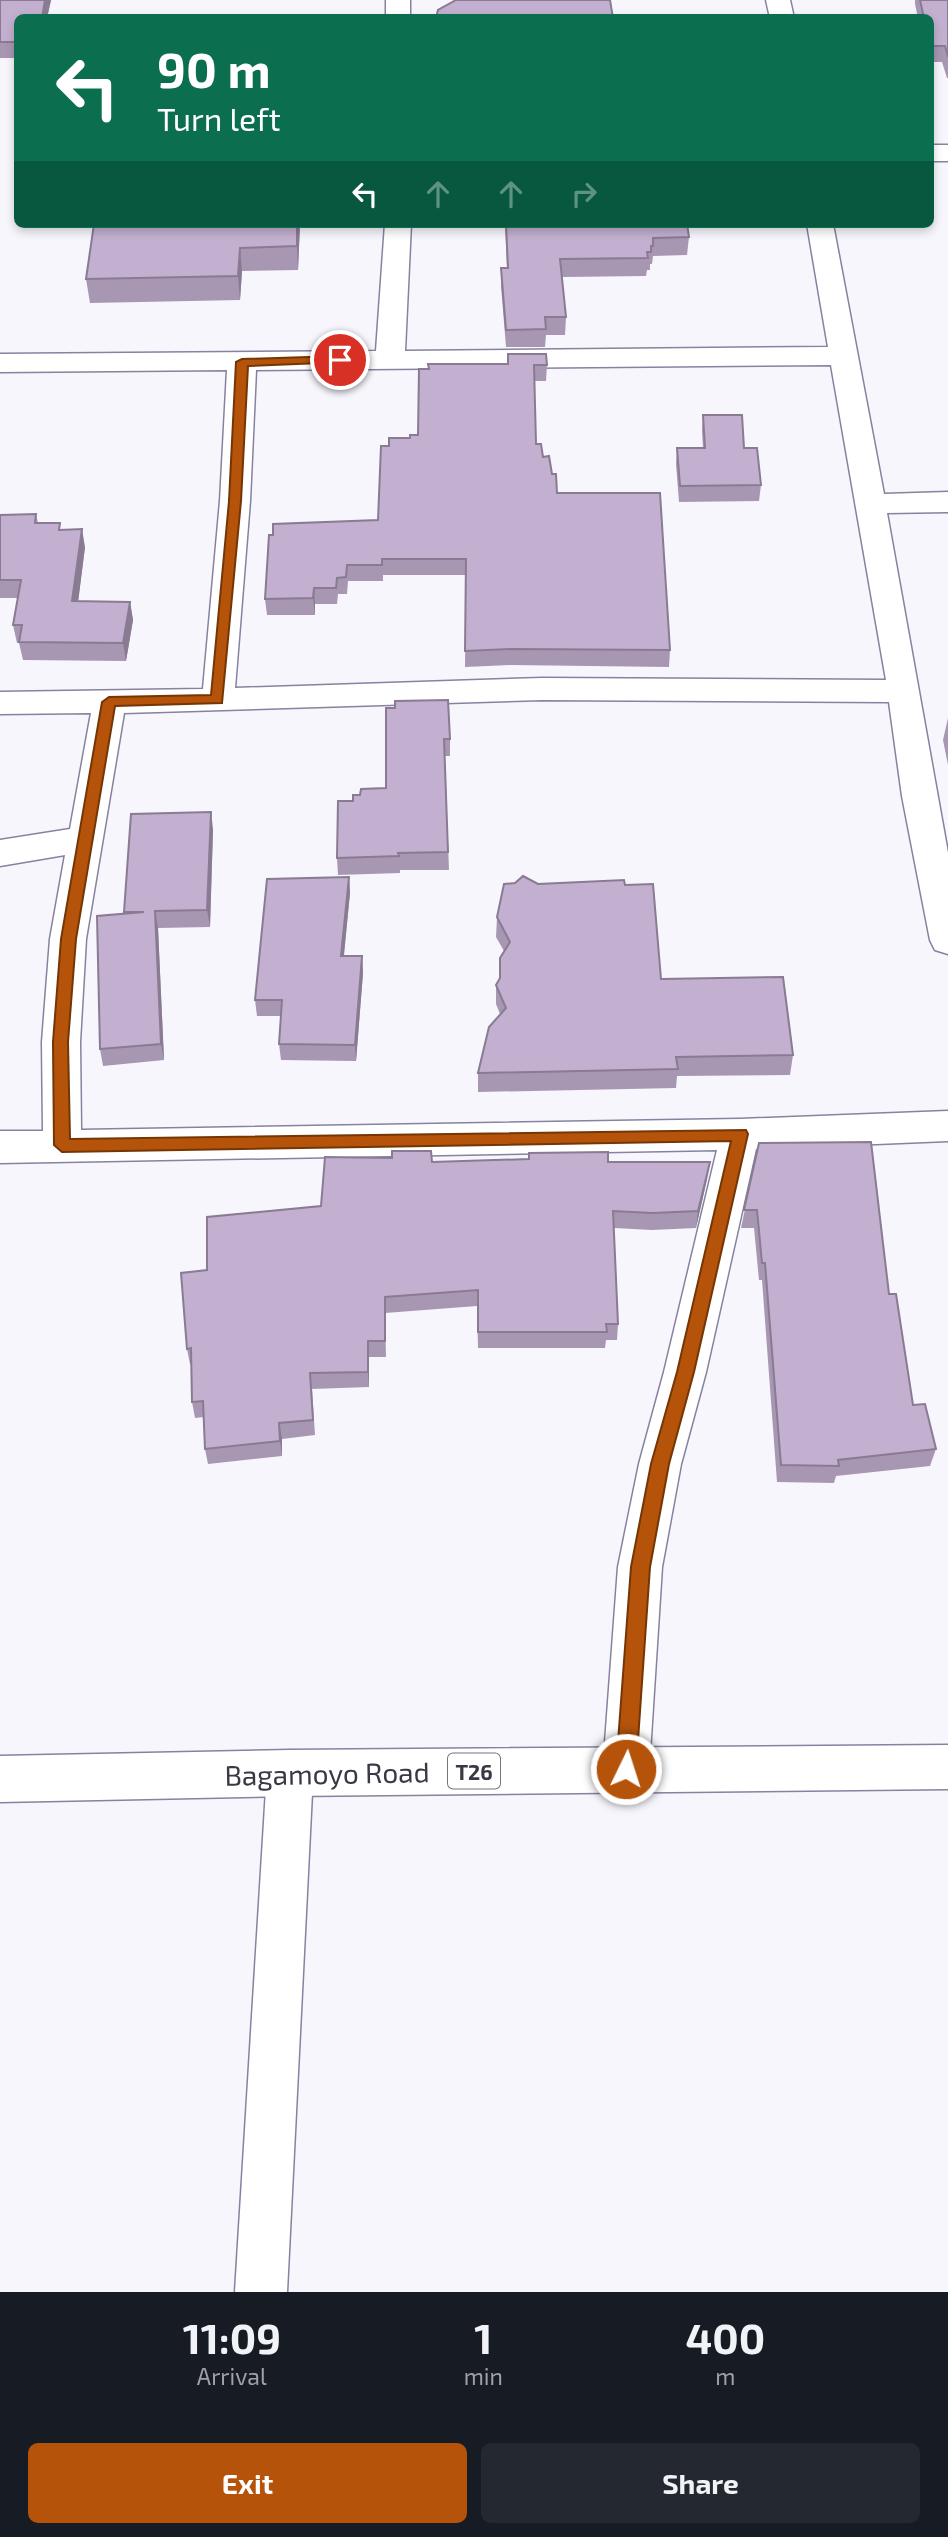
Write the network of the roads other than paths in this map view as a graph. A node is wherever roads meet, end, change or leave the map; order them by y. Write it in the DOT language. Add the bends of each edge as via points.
graph roads {
  1 [pos="398,228"];
  2 [pos="821,228"];
  3 [pos="842,356"];
  4 [pos="390,359"];
  5 [pos="242,362"];
  6 [pos="0,363"];
  7 [pos="948,502"];
  8 [pos="869,504"];
  9 [pos="904,691"];
  10 [pos="218,700"];
  11 [pos="109,702"];
  12 [pos="0,703"];
  13 [pos="85,839"];
  14 [pos="0,853"];
  15 [pos="948,940"];
  16 [pos="948,1126"];
  17 [pos="740,1134"];
  18 [pos="62,1145"];
  19 [pos="0,1147"];
  20 [pos="948,1767"];
  21 [pos="626,1769"];
  22 [pos="290,1773"];
  23 [pos="0,1779"];
  24 [pos="261,2292"];
  1 -- 4 [label="main road"];
  2 -- 3 [label="main road"];
  3 -- 4 [label="main road"];
  3 -- 8 [label="main road"];
  4 -- 5 [label="main road"];
  5 -- 6 [label="main road"];
  5 -- 10 [label="main road"];
  7 -- 8 [label="main road"];
  8 -- 9 [label="main road"];
  9 -- 10 [label="main road" via="542,688"];
  9 -- 15 [label="main road"];
  10 -- 11 [label="main road"];
  11 -- 12 [label="main road"];
  11 -- 13 [label="main road"];
  13 -- 14 [label="main road"];
  13 -- 18 [label="main road" via="67,952 61,1042"];
  16 -- 17 [label="main road"];
  17 -- 18 [label="main road"];
  17 -- 21 [label="main road" via="660,1464 640,1567"];
  18 -- 19 [label="main road"];
  20 -- 21 [label="main road, Bagamoyo Road / T26"];
  21 -- 22 [label="main road, Bagamoyo Road / T26"];
  22 -- 23 [label="main road, Bagamoyo Road / T26"];
  22 -- 24 [label="main road"];
}
